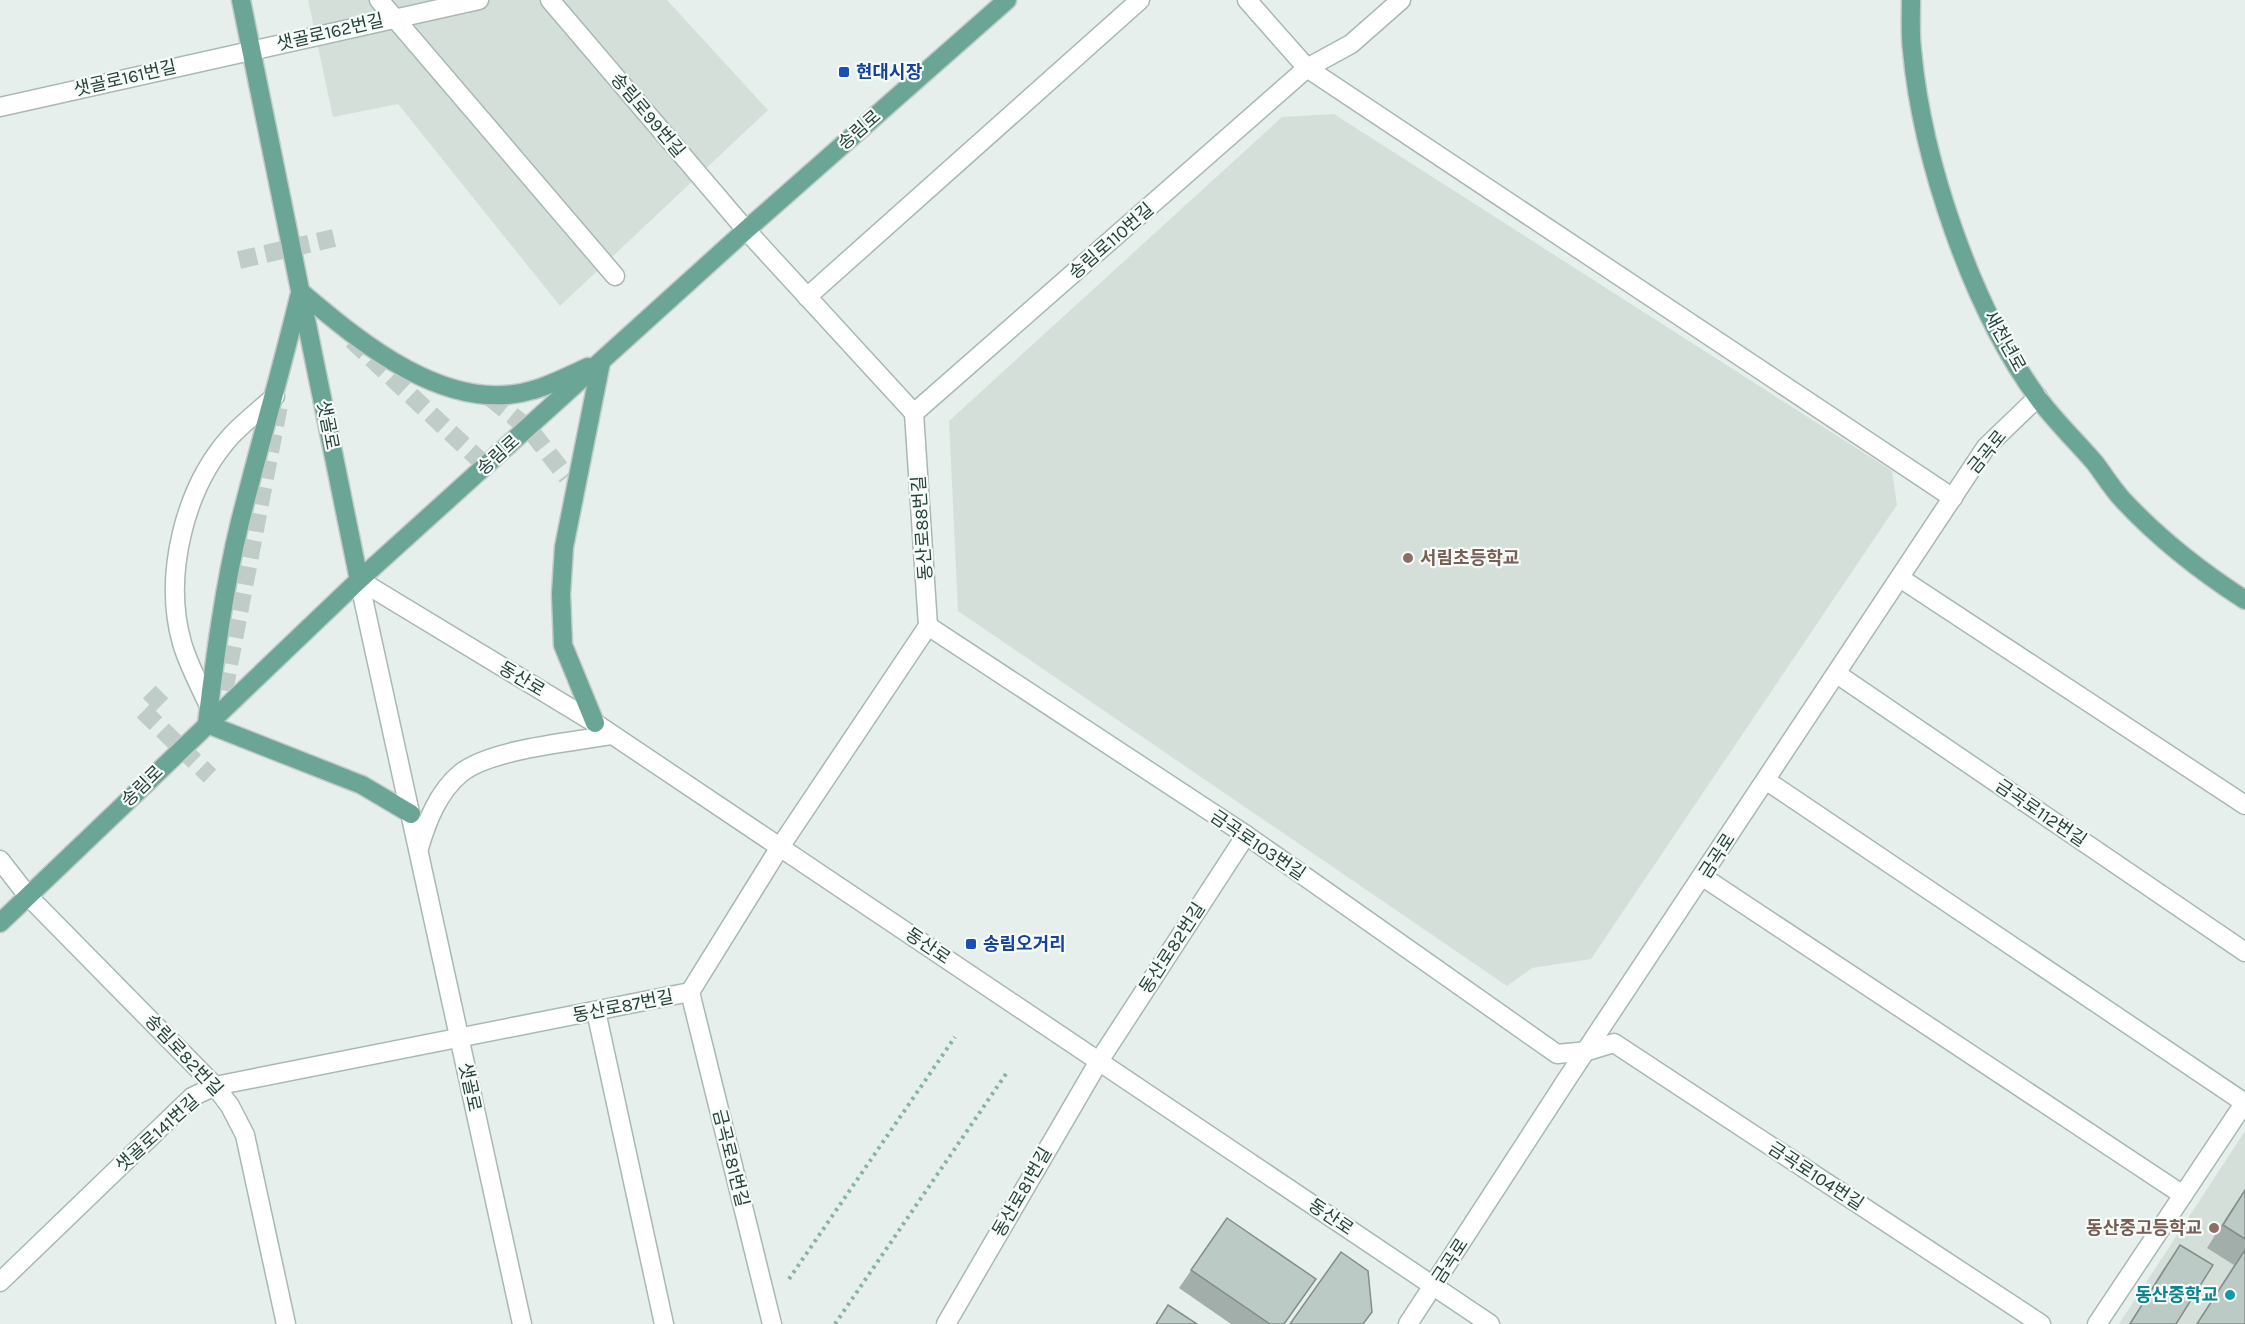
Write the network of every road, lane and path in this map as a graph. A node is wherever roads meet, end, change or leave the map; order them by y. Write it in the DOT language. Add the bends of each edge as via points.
graph roads {
  1 [pos="241,0"];
  2 [pos="379,0"];
  3 [pos="479,0"];
  4 [pos="550,0"];
  5 [pos="1007,0"];
  6 [pos="1140,0"];
  7 [pos="1246,0"];
  8 [pos="1401,0"];
  9 [pos="1911,0"];
  10 [pos="394,18"];
  11 [pos="251,50"];
  12 [pos="1307,68"];
  13 [pos="0,107"];
  14 [pos="746,230"];
  15 [pos="615,276"];
  16 [pos="301,292"];
  17 [pos="807,297"];
  18 [pos="601,362"];
  19 [pos="275,396"];
  20 [pos="2038,397"];
  21 [pos="914,414"];
  22 [pos="1953,498"];
  23 [pos="1900,578"];
  24 [pos="359,580"];
  25 [pos="2245,600"];
  26 [pos="928,626"];
  27 [pos="1837,674"];
  28 [pos="208,715"];
  29 [pos="595,723"];
  30 [pos="612,735"];
  31 [pos="1767,781"];
  32 [pos="2245,805"];
  33 [pos="411,814"];
  34 [pos="1246,836"];
  35 [pos="780,847"];
  36 [pos="418,850"];
  37 [pos="0,860"];
  38 [pos="1703,877"];
  39 [pos="28,896"];
  40 [pos="0,923"];
  41 [pos="2245,952"];
  42 [pos="690,992"];
  43 [pos="596,1011"];
  44 [pos="955,1037"];
  45 [pos="460,1038"];
  46 [pos="1588,1051"];
  47 [pos="1099,1061"];
  48 [pos="1008,1071"];
  49 [pos="215,1086"];
  50 [pos="2245,1103"];
  51 [pos="2183,1195"];
  52 [pos="0,1282"];
  53 [pos="1434,1286"];
  54 [pos="770,1317"];
  55 [pos="285,1324"];
  56 [pos="522,1324"];
  57 [pos="664,1324"];
  58 [pos="835,1324"];
  59 [pos="946,1324"];
  60 [pos="1408,1324"];
  61 [pos="1490,1324"];
  62 [pos="2042,1324"];
  63 [pos="2097,1324"];
  1 -- 11 [label="main road, 샛골로"];
  2 -- 10 [label="street"];
  3 -- 10 [label="street, 샛골로162번길"];
  4 -- 14 [label="street, 송림로99번길"];
  5 -- 14 [label="main road, 송림로"];
  6 -- 17 [label="street"];
  7 -- 12 [label="street"];
  8 -- 12 [label="street, 송림로110번길" via="1351,44"];
  9 -- 20 [label="main road, 새천년로" via="1911,50 1944,198 1968,267 2000,337"];
  10 -- 11 [label="street, 샛골로162번길"];
  10 -- 15 [label="street"];
  11 -- 13 [label="street, 샛골로161번길"];
  11 -- 16 [label="main road, 샛골로"];
  12 -- 21 [label="street, 송림로110번길"];
  12 -- 22 [label="street"];
  14 -- 17 [label="street"];
  14 -- 18 [label="main road, 송림로"];
  16 -- 18 [label="main road" via="379,355 426,379 477,394 531,391"];
  16 -- 19 [label="main road"];
  16 -- 24 [label="main road, 샛골로"];
  17 -- 21 [label="street"];
  18 -- 24 [label="main road, 송림로"];
  18 -- 29 [label="main road" via="564,547 561,594 563,645"];
  19 -- 28 [label="main road" via="240,523"];
  19 -- 28 [label="street" via="231,437 201,482 183,532 174,598 182,644"];
  20 -- 22 [label="street, 금곡로" via="1986,447"];
  20 -- 25 [label="main road, 새천년로" via="2120,497 2156,534 2204,574"];
  21 -- 26 [label="street, 동산로88번길"];
  22 -- 23 [label="street, 금곡로"];
  23 -- 27 [label="street, 금곡로"];
  23 -- 32 [label="street"];
  24 -- 28 [label="main road, 송림로"];
  24 -- 29 [label="street, 동산로"];
  24 -- 33 [label="street, 샛골로"];
  26 -- 34 [label="street, 금곡로103번길"];
  26 -- 35 [label="street"];
  27 -- 31 [label="street, 금곡로"];
  27 -- 41 [label="street, 금곡로112번길"];
  28 -- 33 [label="main road" via="362,785"];
  28 -- 39 [label="main road, 송림로"];
  29 -- 30 [label="street, 동산로"];
  30 -- 35 [label="street, 동산로"];
  30 -- 36 [label="street" via="508,754 462,772 441,795"];
  31 -- 38 [label="street, 금곡로"];
  31 -- 50 [label="street"];
  33 -- 36 [label="street, 샛골로"];
  34 -- 46 [label="street, 금곡로103번길" via="1557,1054"];
  34 -- 47 [label="street, 동산로82번길"];
  35 -- 42 [label="street, 동산로87번길"];
  35 -- 47 [label="street, 동산로"];
  36 -- 45 [label="street, 샛골로"];
  37 -- 39 [label="street, 송림로82번길"];
  38 -- 46 [label="street, 금곡로"];
  38 -- 51 [label="street"];
  39 -- 40 [label="main road, 송림로"];
  39 -- 49 [label="street, 송림로82번길"];
  42 -- 43 [label="street, 동산로87번길"];
  42 -- 54 [label="street, 금곡로81번길"];
  43 -- 45 [label="street, 동산로87번길"];
  43 -- 57 [label="street"];
  44 -- 54 [label="path"];
  45 -- 49 [label="street, 샛골로141번길"];
  45 -- 56 [label="street, 샛골로"];
  46 -- 53 [label="street, 금곡로"];
  46 -- 62 [label="street, 금곡로104번길" via="1614,1043"];
  47 -- 53 [label="street, 동산로"];
  47 -- 59 [label="street, 동산로81번길"];
  48 -- 58 [label="path"];
  49 -- 52 [label="street, 샛골로141번길" via="192,1097"];
  49 -- 55 [label="street, 송림로82번길" via="245,1134"];
  50 -- 51 [label="street"];
  51 -- 63 [label="street"];
  53 -- 60 [label="street, 금곡로"];
  53 -- 61 [label="street, 동산로"];
}
